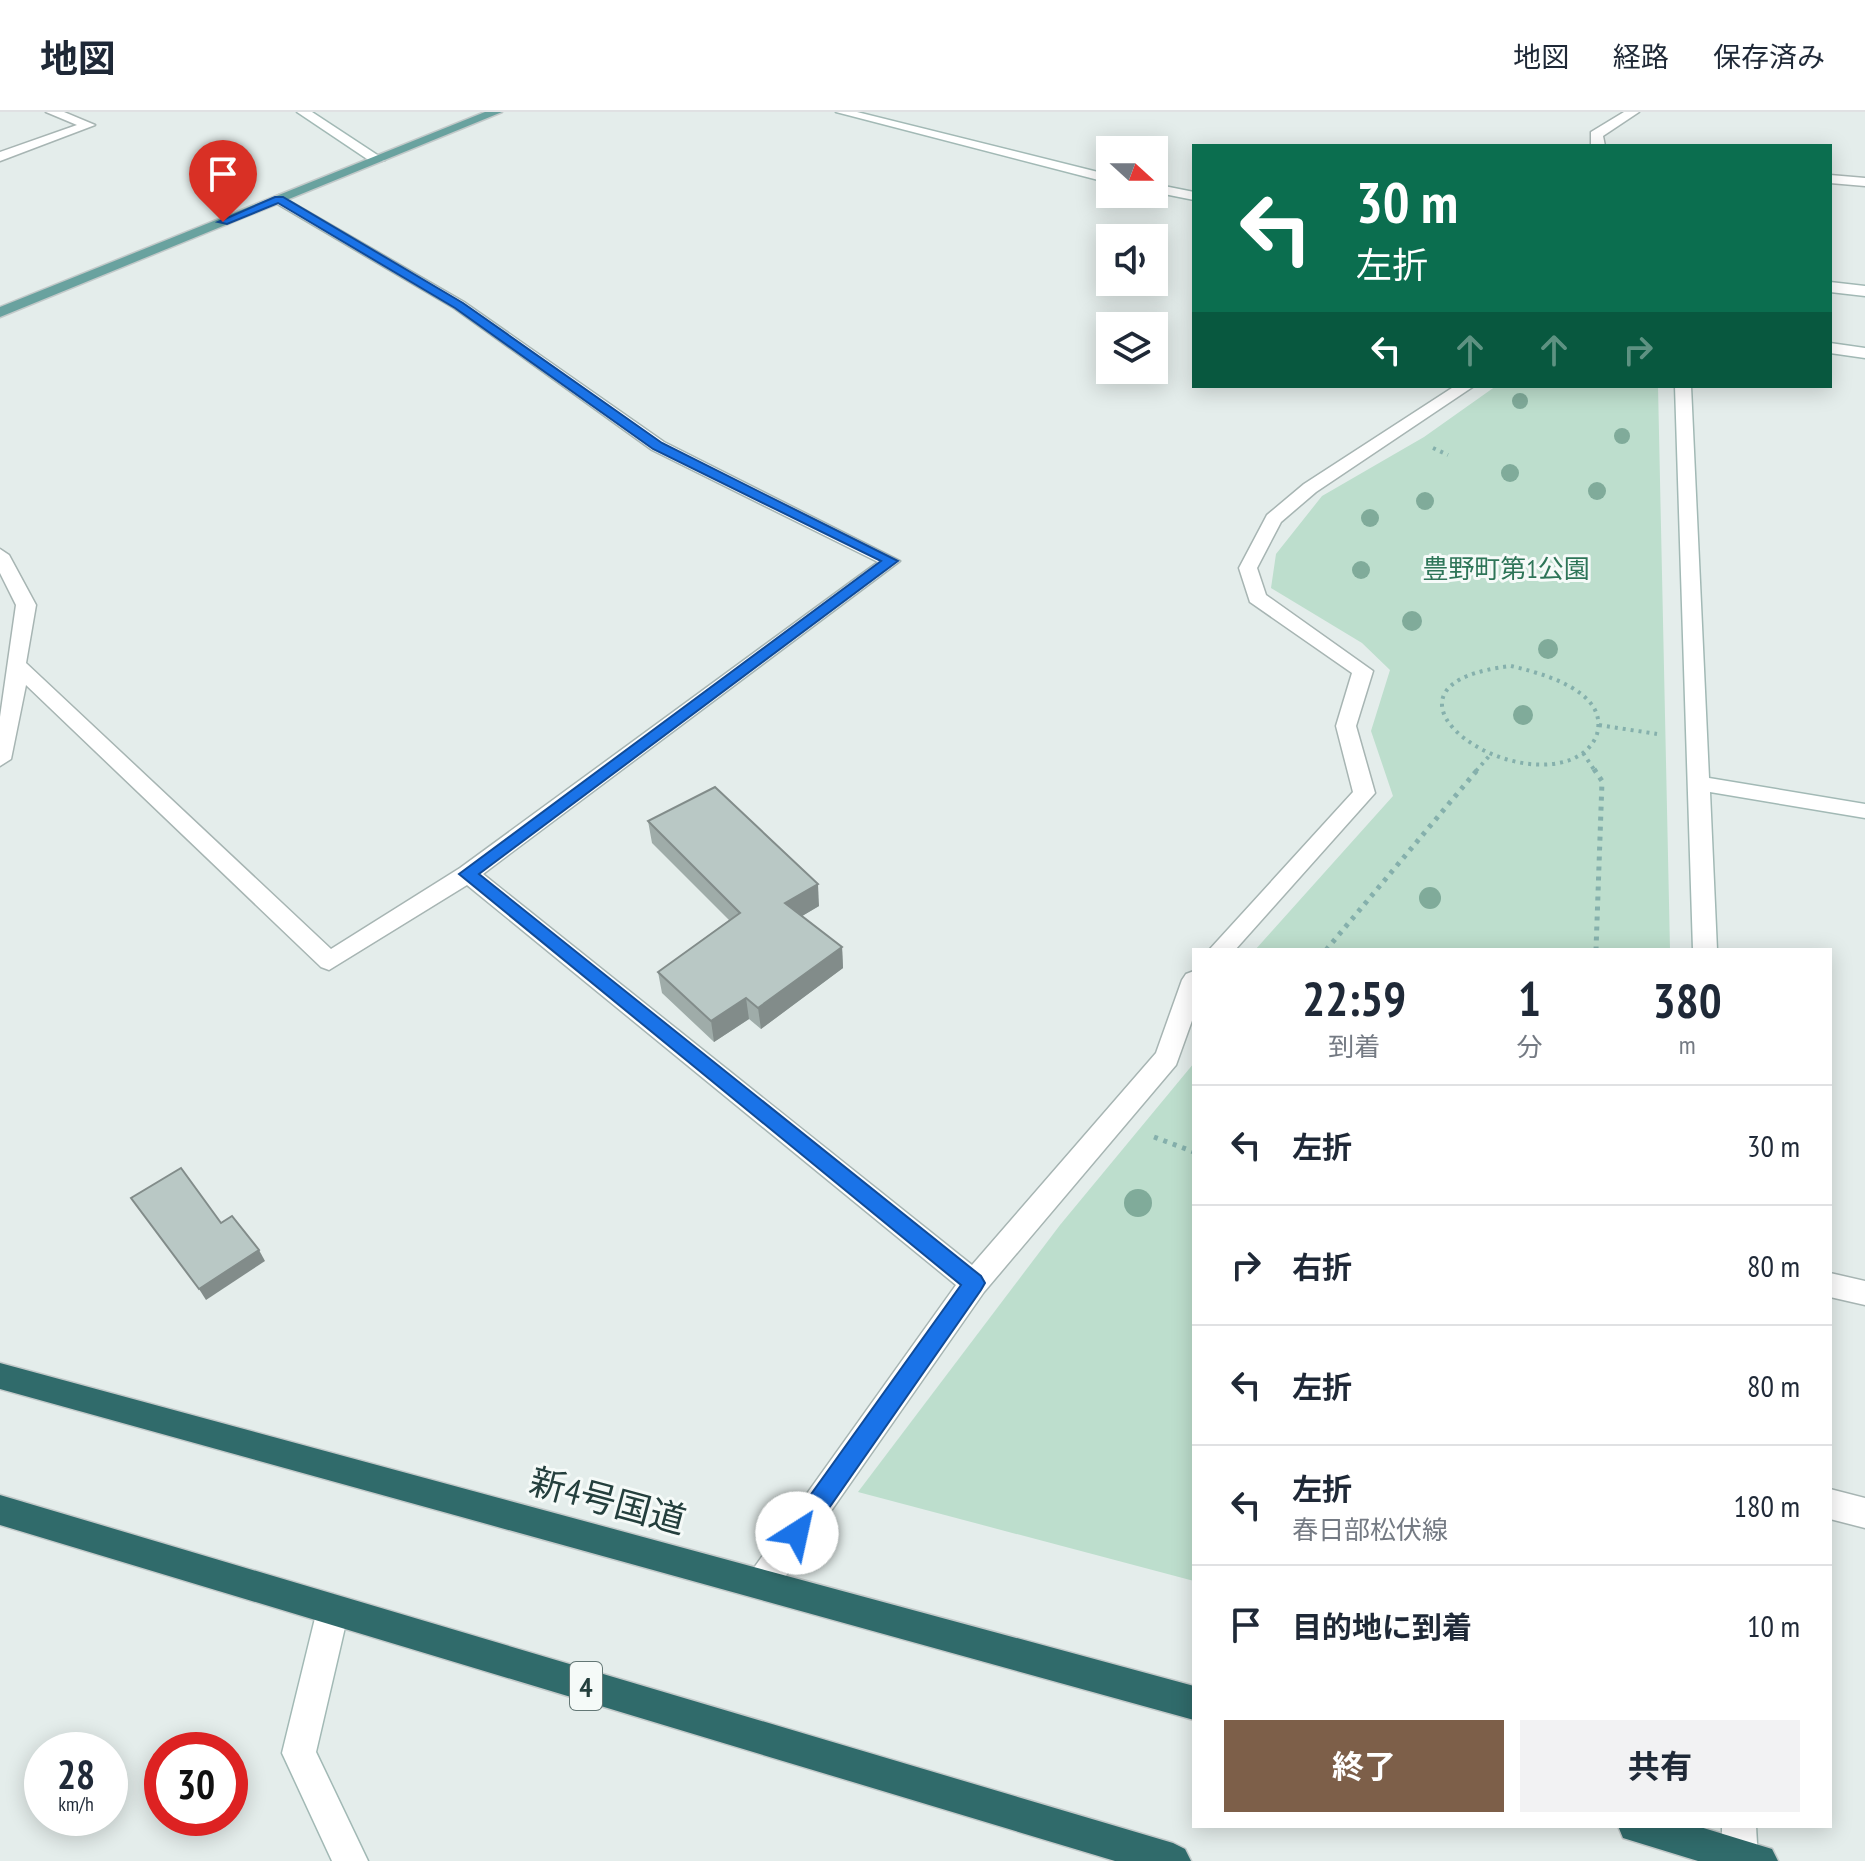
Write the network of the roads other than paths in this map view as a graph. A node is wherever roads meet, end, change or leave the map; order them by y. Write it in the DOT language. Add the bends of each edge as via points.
graph roads {
  1 [pos="52,112"];
  2 [pos="303,112"];
  3 [pos="496,112"];
  4 [pos="842,112"];
  5 [pos="1633,112"];
  6 [pos="1598,144"];
  7 [pos="0,157"];
  8 [pos="378,160"];
  9 [pos="1096,176"];
  10 [pos="1832,179"];
  11 [pos="1865,182"];
  12 [pos="1168,191"];
  13 [pos="1192,196"];
  14 [pos="279,199"];
  15 [pos="1832,287"];
  16 [pos="1865,291"];
  17 [pos="0,312"];
  18 [pos="1832,348"];
  19 [pos="1865,353"];
  20 [pos="1463,388"];
  21 [pos="1683,388"];
  22 [pos="0,555"];
  23 [pos="16,664"];
  24 [pos="0,759"];
  25 [pos="1697,783"];
  26 [pos="1865,811"];
  27 [pos="468,874"];
  28 [pos="1223,948"];
  29 [pos="1705,948"];
  30 [pos="1192,986"];
  31 [pos="974,1283"];
  32 [pos="1832,1285"];
  33 [pos="1865,1293"];
  34 [pos="0,1376"];
  35 [pos="1832,1505"];
  36 [pos="0,1510"];
  37 [pos="1865,1513"];
  38 [pos="762,1583"];
  39 [pos="333,1610"];
  40 [pos="1192,1702"];
  41 [pos="1644,1828"];
  42 [pos="1745,1851"];
  43 [pos="350,1861"];
  44 [pos="1173,1861"];
  1 -- 7 [label="street" via="89,125"];
  2 -- 8 [label="street"];
  3 -- 8 [label="main road"];
  4 -- 9 [label="street"];
  5 -- 6 [label="street" via="1596,135"];
  8 -- 14 [label="main road"];
  10 -- 11 [label="street"];
  12 -- 13 [label="street"];
  14 -- 17 [label="main road"];
  14 -- 27 [label="street" via="459,305 658,446 891,561"];
  15 -- 16 [label="street"];
  18 -- 19 [label="street"];
  20 -- 28 [label="street" via="1310,488 1273,519 1248,568 1257,598 1363,671 1346,726 1364,793"];
  21 -- 25 [label="street"];
  22 -- 23 [label="street" via="26,605"];
  23 -- 24 [label="street" via="16,694"];
  23 -- 27 [label="street" via="329,961"];
  25 -- 26 [label="street"];
  25 -- 29 [label="street"];
  27 -- 31 [label="street"];
  30 -- 31 [label="street" via="1167,1058"];
  31 -- 38 [label="street"];
  32 -- 33 [label="street"];
  34 -- 38 [label="highway, 新4号国道"];
  35 -- 37 [label="street"];
  36 -- 39 [label="highway, 4"];
  38 -- 40 [label="highway, 新4号国道"];
  39 -- 43 [label="street" via="299,1753"];
  39 -- 44 [label="highway, 4"];
  41 -- 42 [label="highway"];
}
